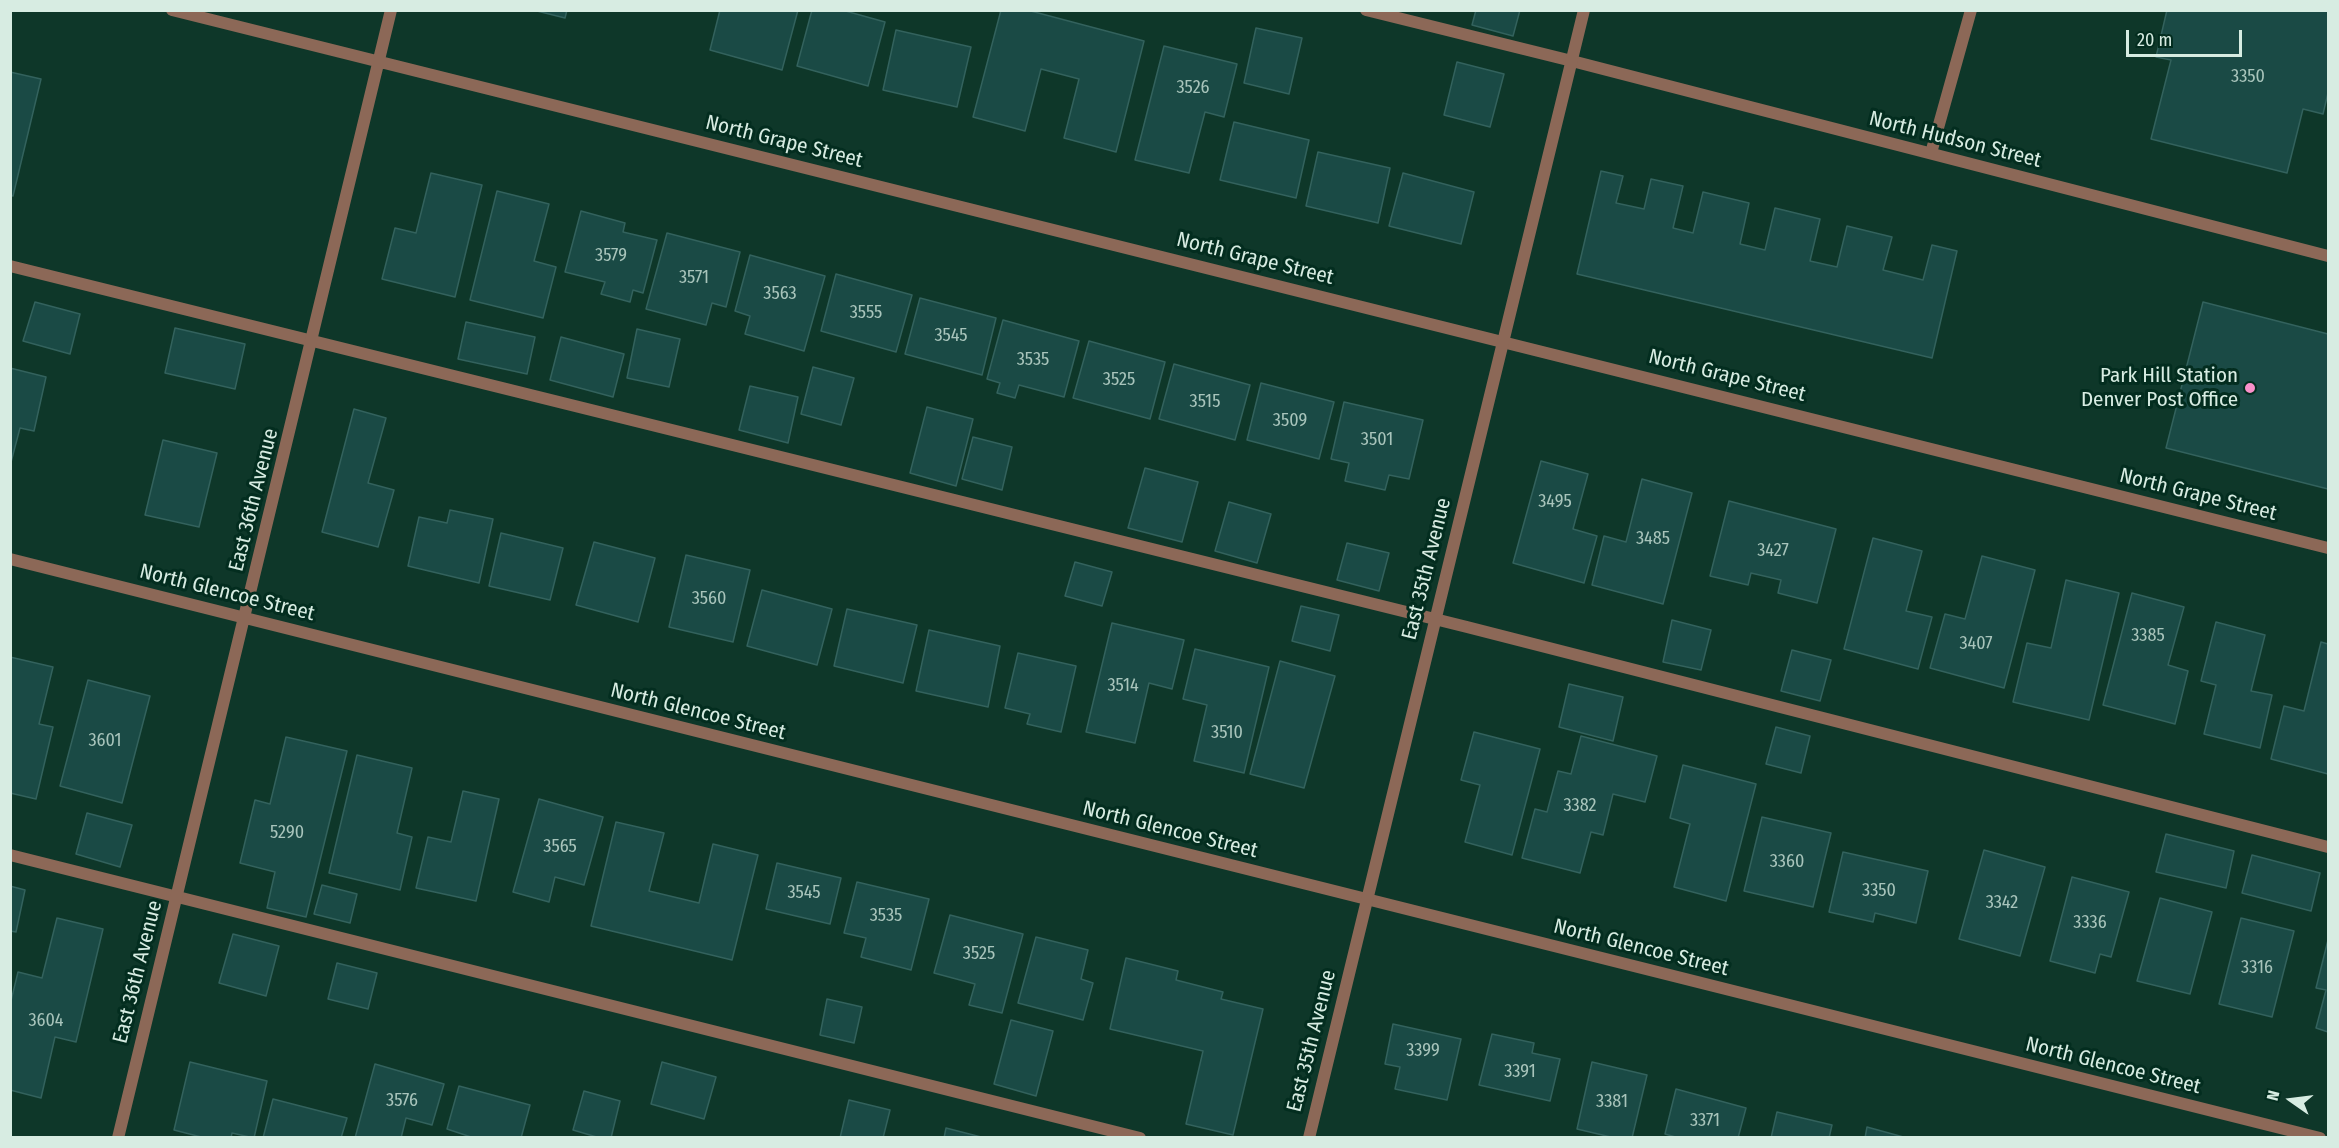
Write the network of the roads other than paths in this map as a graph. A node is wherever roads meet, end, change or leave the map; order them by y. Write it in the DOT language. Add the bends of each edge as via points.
graph roads {
  1 [pos="172,10"];
  2 [pos="391,10"];
  3 [pos="1366,10"];
  4 [pos="1584,10"];
  5 [pos="1971,10"];
  6 [pos="1572,61"];
  7 [pos="378,62"];
  8 [pos="1931,153"];
  9 [pos="2328,256"];
  10 [pos="10,266"];
  11 [pos="313,340"];
  12 [pos="1504,341"];
  13 [pos="2328,548"];
  14 [pos="10,559"];
  15 [pos="245,618"];
  16 [pos="1435,620"];
  17 [pos="2328,847"];
  18 [pos="10,855"];
  19 [pos="177,896"];
  20 [pos="1366,900"];
  21 [pos="118,1137"];
  22 [pos="1140,1137"];
  23 [pos="1309,1137"];
  24 [pos="2320,1137"];
  1 -- 7 [label="street, North Grape Street"];
  2 -- 7 [label="street, East 36th Avenue"];
  3 -- 6 [label="street, North Hudson Street"];
  4 -- 6 [label="street, East 35th Avenue"];
  5 -- 8 [label="street"];
  6 -- 8 [label="street, North Hudson Street"];
  6 -- 12 [label="street, East 35th Avenue"];
  7 -- 11 [label="street, East 36th Avenue"];
  7 -- 12 [label="street, North Grape Street"];
  8 -- 9 [label="street, North Hudson Street"];
  10 -- 11 [label="street"];
  11 -- 15 [label="street, East 36th Avenue"];
  11 -- 16 [label="street"];
  12 -- 13 [label="street, North Grape Street"];
  12 -- 16 [label="street, East 35th Avenue"];
  14 -- 15 [label="street, North Glencoe Street"];
  15 -- 19 [label="street, East 36th Avenue"];
  15 -- 20 [label="street, North Glencoe Street"];
  16 -- 17 [label="street"];
  16 -- 20 [label="street, East 35th Avenue"];
  18 -- 19 [label="street"];
  19 -- 21 [label="street, East 36th Avenue"];
  19 -- 22 [label="street"];
  20 -- 23 [label="street, East 35th Avenue"];
  20 -- 24 [label="street, North Glencoe Street"];
}
